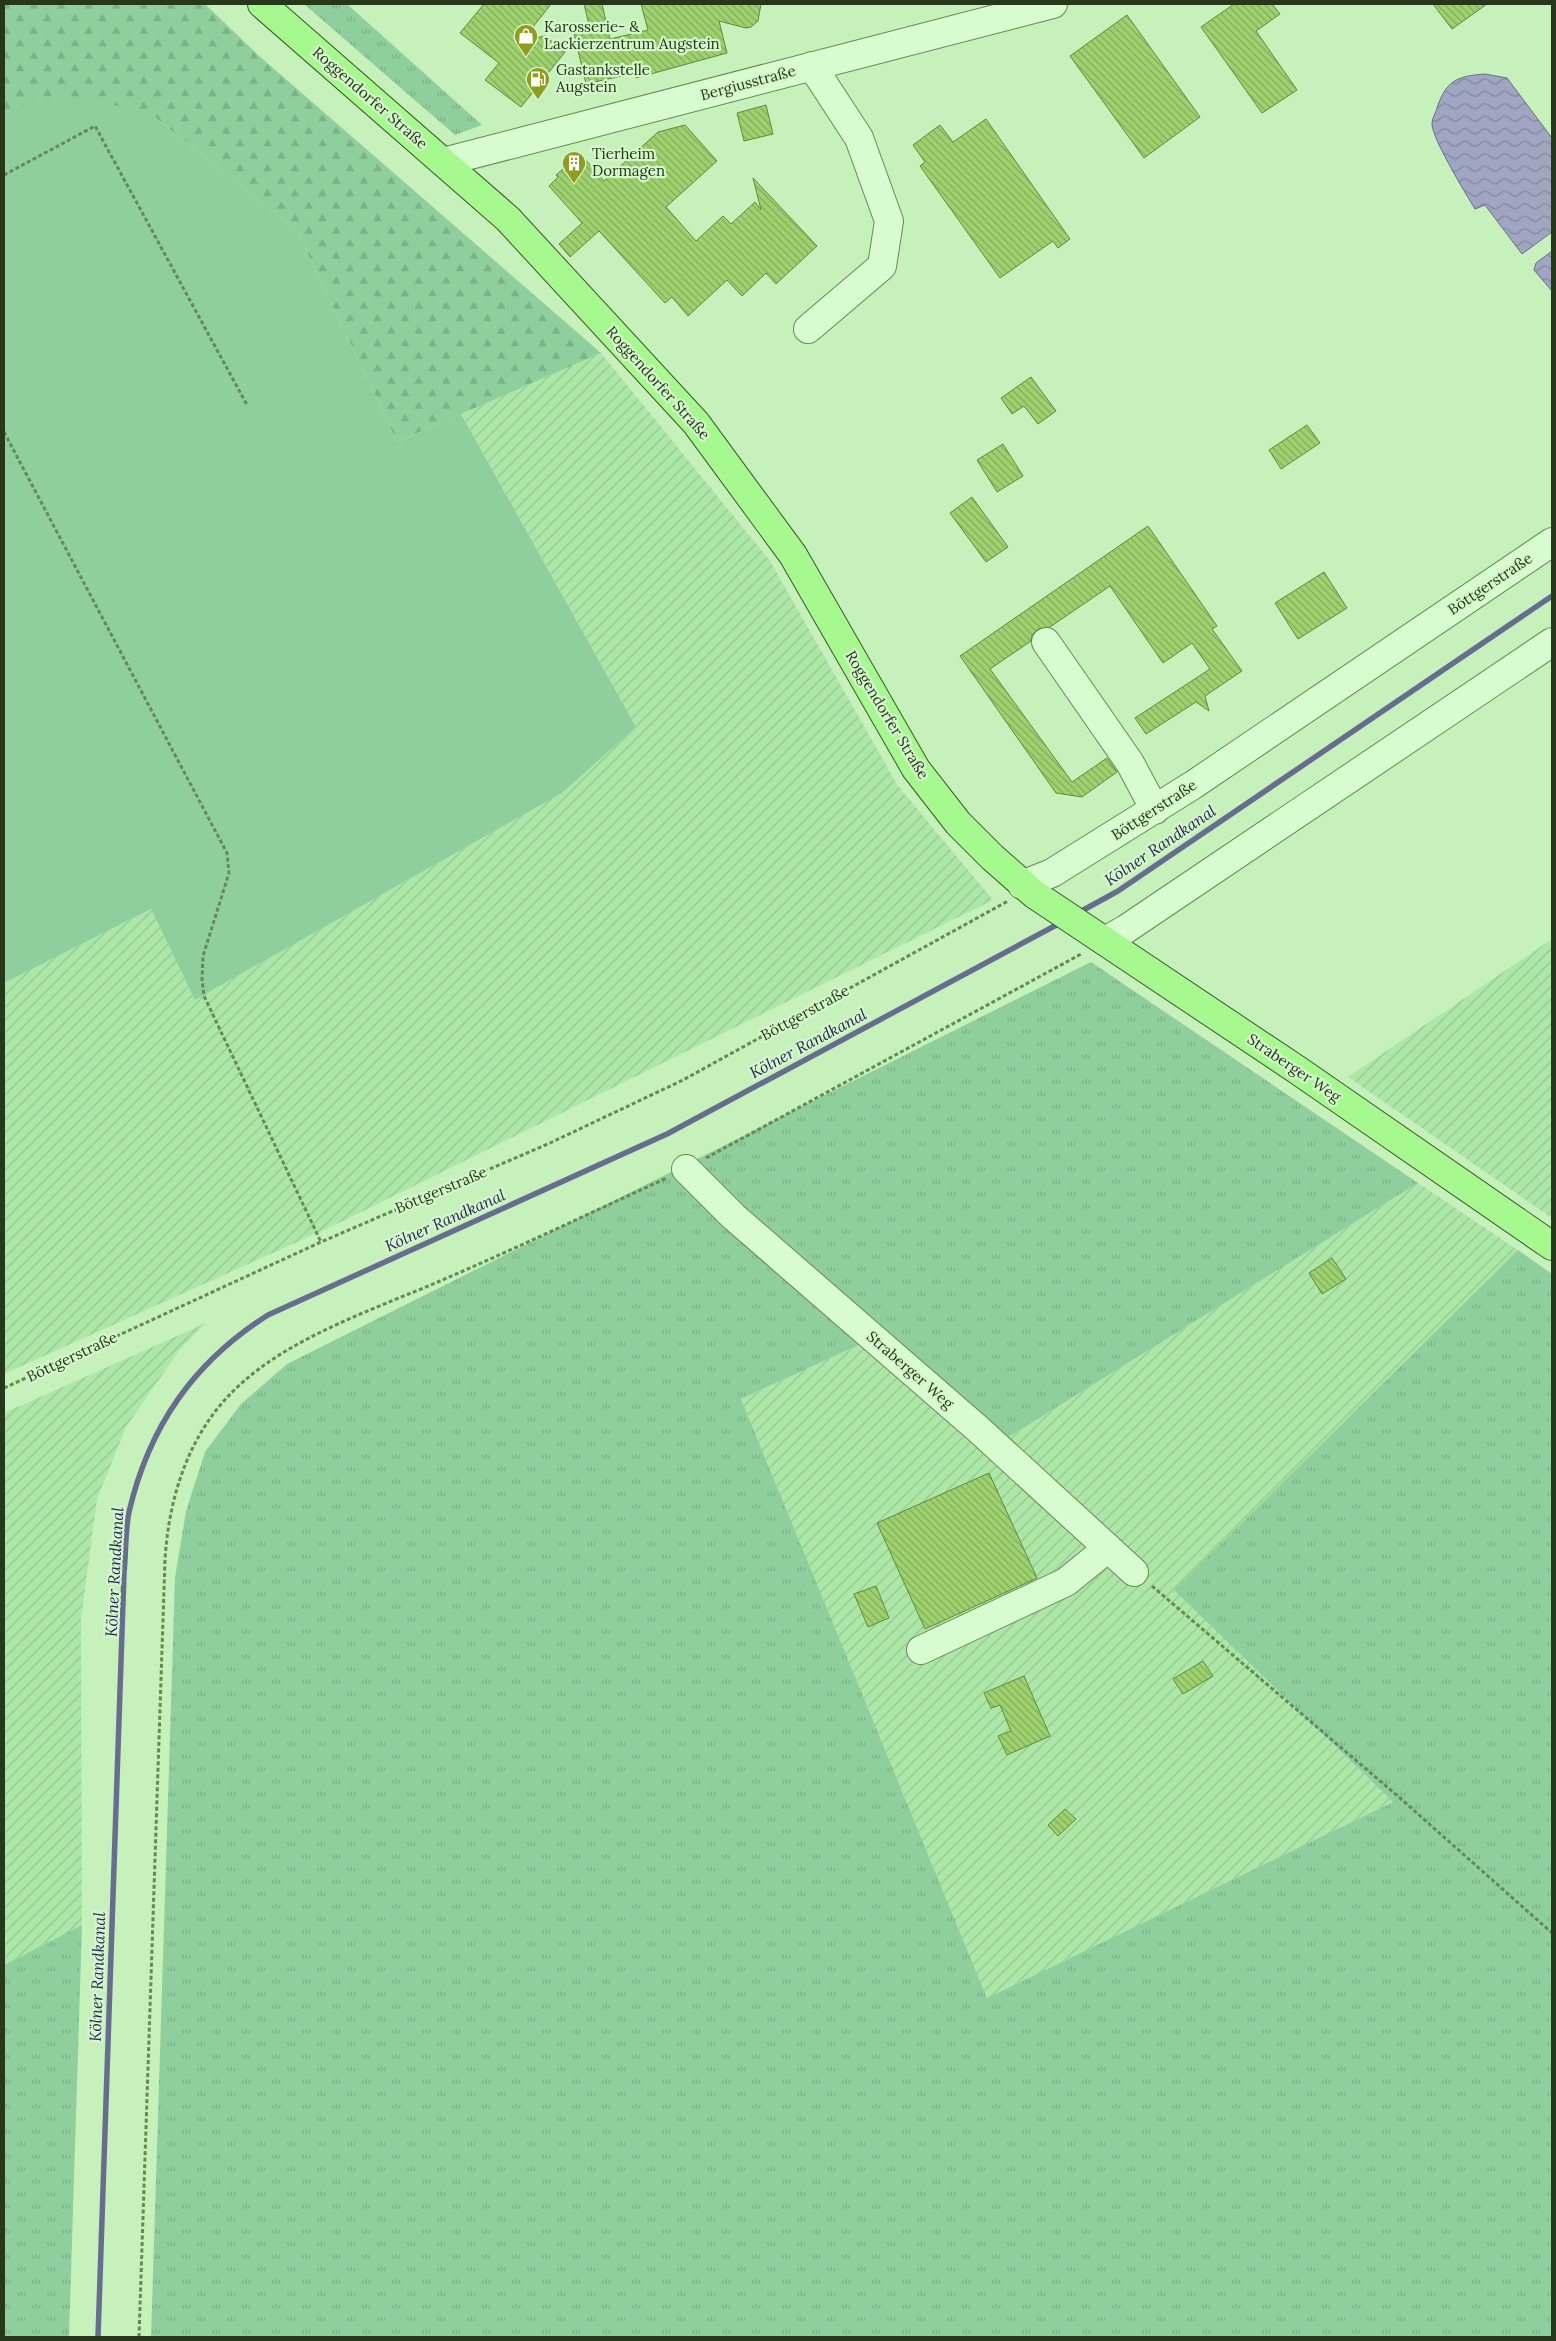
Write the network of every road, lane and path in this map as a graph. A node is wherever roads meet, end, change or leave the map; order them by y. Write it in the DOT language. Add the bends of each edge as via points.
graph roads {
  1 [pos="262,4"];
  2 [pos="1053,4"];
  3 [pos="812,66"];
  4 [pos="443,162"];
  5 [pos="4,175"];
  6 [pos="808,329"];
  7 [pos="247,405"];
  8 [pos="4,432"];
  9 [pos="1552,542"];
  10 [pos="1046,642"];
  11 [pos="1552,642"];
  12 [pos="1155,810"];
  13 [pos="1028,889"];
  14 [pos="1101,938"];
  15 [pos="686,1169"];
  16 [pos="321,1242"];
  17 [pos="1552,1246"];
  18 [pos="4,1388"];
  19 [pos="1108,1548"];
  20 [pos="1134,1572"];
  21 [pos="921,1650"];
  22 [pos="1552,1932"];
  23 [pos="138,2337"];
  1 -- 4 [label="main road, Roggendorfer Straße"];
  2 -- 3 [label="street, Bergiusstraße"];
  3 -- 4 [label="street, Bergiusstraße"];
  3 -- 6 [label="street" via="859,138 889,221 882,266"];
  4 -- 13 [label="main road, Roggendorfer Straße" via="508,218 696,423 793,555 916,769 958,823"];
  5 -- 7 [label="path" via="95,126"];
  8 -- 16 [label="path" via="227,852 229,873 203,956 204,996"];
  9 -- 12 [label="street, Böttgerstraße"];
  10 -- 12 [label="street" via="1130,763"];
  11 -- 14 [label="street" via="1135,924"];
  12 -- 13 [label="street, Böttgerstraße"];
  13 -- 14 [label="main road, Straberger Weg"];
  13 -- 16 [label="path, Böttgerstraße" via="683,1080 550,1143"];
  14 -- 15 [label="path"];
  14 -- 17 [label="main road, Straberger Weg"];
  15 -- 19 [label="street, Straberger Weg" via="734,1217"];
  15 -- 23 [label="path" via="334,1327 279,1356 243,1382 220,1406 185,1460 170,1510 165,1560"];
  16 -- 18 [label="path, Böttgerstraße"];
  19 -- 20 [label="street, Straberger Weg"];
  19 -- 21 [label="street" via="1066,1582"];
  20 -- 22 [label="path"];
}
